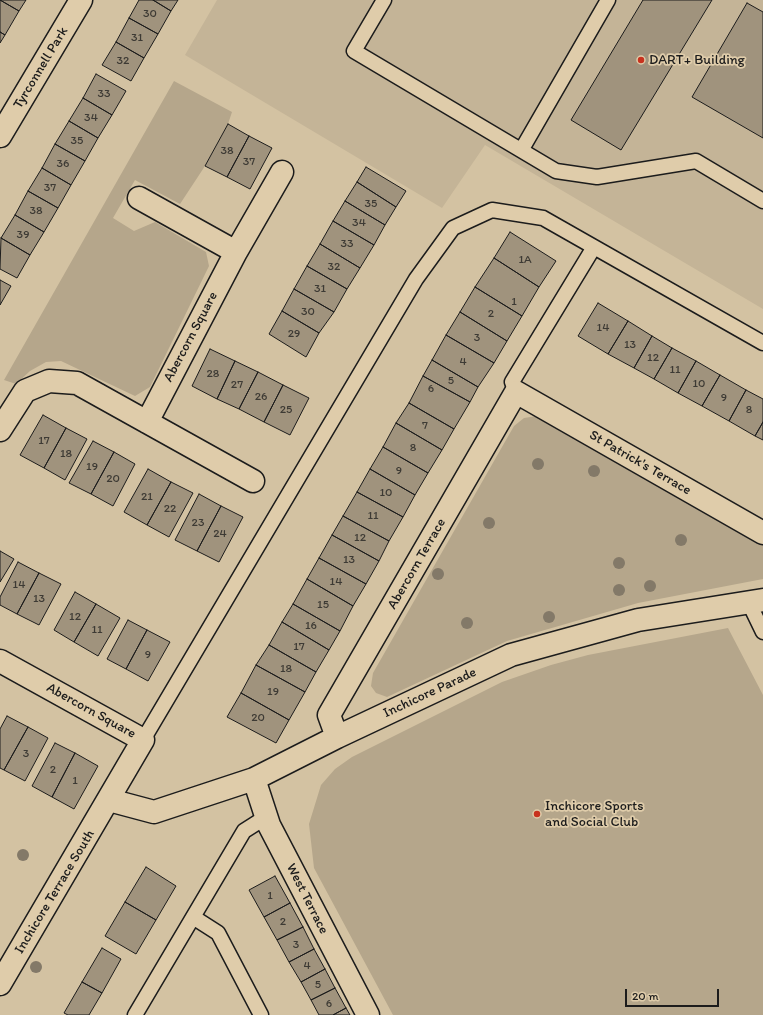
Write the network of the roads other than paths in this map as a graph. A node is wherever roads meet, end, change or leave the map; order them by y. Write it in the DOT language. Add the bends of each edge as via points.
graph roads {
  1 [pos="81,0"];
  2 [pos="384,0"];
  3 [pos="608,0"];
  4 [pos="0,136"];
  5 [pos="522,149"];
  6 [pos="282,172"];
  7 [pos="139,198"];
  8 [pos="763,201"];
  9 [pos="594,247"];
  10 [pos="236,252"];
  11 [pos="763,343"];
  12 [pos="516,392"];
  13 [pos="147,422"];
  14 [pos="0,430"];
  15 [pos="253,481"];
  16 [pos="763,533"];
  17 [pos="756,600"];
  18 [pos="763,632"];
  19 [pos="0,660"];
  20 [pos="337,737"];
  21 [pos="143,740"];
  22 [pos="254,779"];
  23 [pos="109,800"];
  24 [pos="266,817"];
  25 [pos="194,917"];
  26 [pos="0,984"];
  27 [pos="135,1015"];
  28 [pos="261,1015"];
  29 [pos="368,1015"];
  1 -- 4 [label="street, Tyrconnell Park"];
  2 -- 5 [label="lane" via="354,51"];
  3 -- 5 [label="lane"];
  5 -- 8 [label="lane" via="556,171 597,177 696,161"];
  6 -- 10 [label="street, Abercorn Square"];
  7 -- 10 [label="street"];
  9 -- 11 [label="lane"];
  9 -- 12 [label="lane" via="512,382"];
  9 -- 21 [label="lane" via="543,218 492,210 453,228 416,279"];
  10 -- 13 [label="street, Abercorn Square"];
  12 -- 16 [label="street, St Patrick's Terrace"];
  12 -- 20 [label="street, Abercorn Terrace" via="329,715"];
  13 -- 14 [label="street" via="77,383 49,381 25,391"];
  13 -- 15 [label="street"];
  17 -- 18 [label="lane"];
  17 -- 20 [label="street, Inchicore Parade" via="638,620 511,655"];
  19 -- 21 [label="street, Abercorn Square"];
  20 -- 22 [label="street, Inchicore Parade"];
  21 -- 23 [label="street, Abercorn Square"];
  22 -- 23 [label="street, Inchicore Parade" via="154,812"];
  22 -- 24 [label="street, West Terrace"];
  23 -- 26 [label="street, Inchicore Terrace South"];
  24 -- 25 [label="lane" via="244,831"];
  24 -- 29 [label="street, West Terrace"];
  25 -- 27 [label="lane"];
  25 -- 28 [label="lane" via="218,933"];
}
